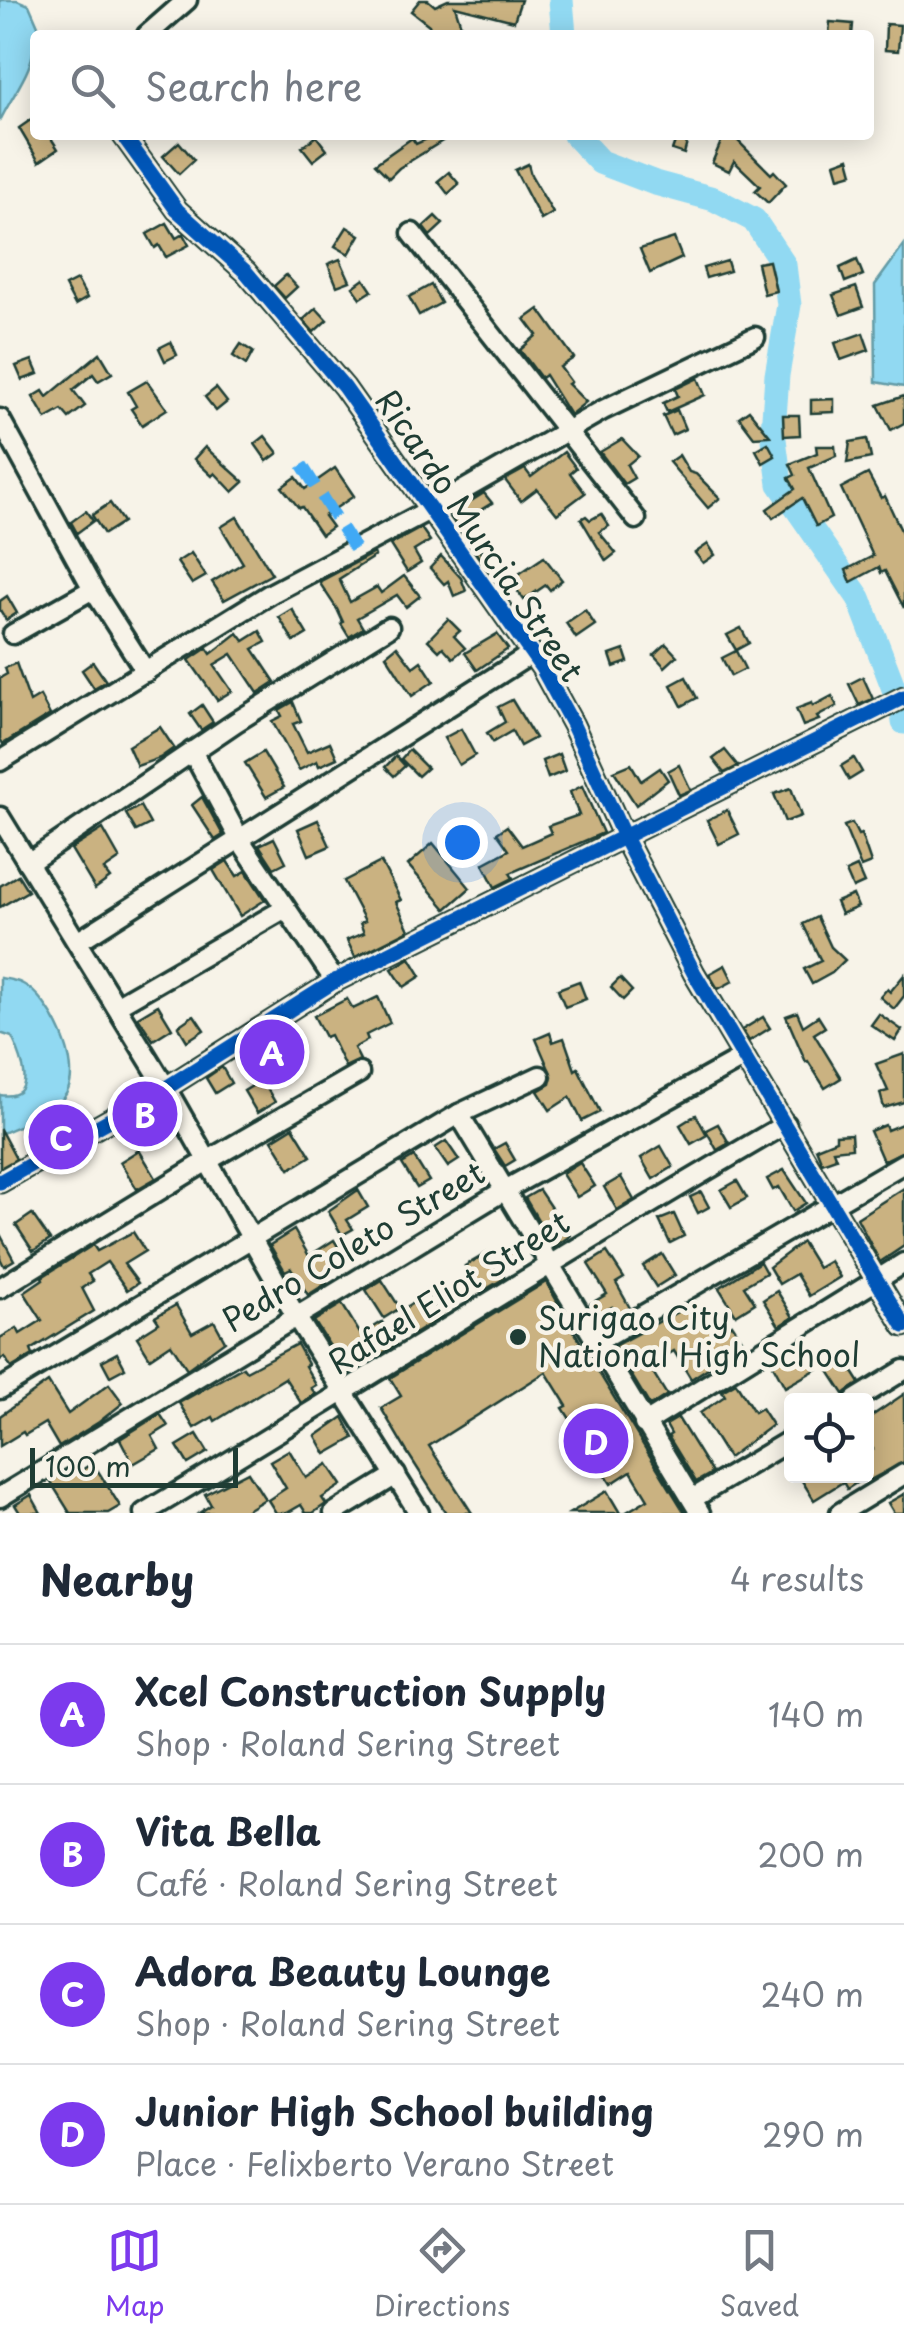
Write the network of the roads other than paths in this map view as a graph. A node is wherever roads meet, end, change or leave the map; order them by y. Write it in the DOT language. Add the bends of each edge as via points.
graph roads {
  1 [pos="186,0"];
  2 [pos="153,30"];
  3 [pos="127,140"];
  4 [pos="412,233"];
  5 [pos="755,337"];
  6 [pos="0,420"];
  7 [pos="565,432"];
  8 [pos="429,510"];
  9 [pos="636,519"];
  10 [pos="92,589"];
  11 [pos="389,627"];
  12 [pos="13,634"];
  13 [pos="531,654"];
  14 [pos="146,672"];
  15 [pos="904,697"];
  16 [pos="192,751"];
  17 [pos="0,761"];
  18 [pos="0,817"];
  19 [pos="624,839"];
  20 [pos="240,840"];
  21 [pos="28,862"];
  22 [pos="284,910"];
  23 [pos="77,942"];
  24 [pos="335,982"];
  25 [pos="116,1006"];
  26 [pos="744,1057"];
  27 [pos="359,1073"];
  28 [pos="540,1076"];
  29 [pos="166,1088"];
  30 [pos="458,1114"];
  31 [pos="786,1124"];
  32 [pos="207,1161"];
  33 [pos="904,1164"];
  34 [pos="0,1182"];
  35 [pos="504,1190"];
  36 [pos="833,1204"];
  37 [pos="250,1240"];
  38 [pos="904,1262"];
  39 [pos="548,1265"];
  40 [pos="876,1280"];
  41 [pos="0,1288"];
  42 [pos="297,1318"];
  43 [pos="904,1326"];
  44 [pos="596,1343"];
  45 [pos="904,1370"];
  46 [pos="0,1389"];
  47 [pos="866,1393"];
  48 [pos="344,1394"];
  49 [pos="644,1424"];
  50 [pos="784,1445"];
  51 [pos="904,1474"];
  52 [pos="396,1476"];
  53 [pos="0,1497"];
  54 [pos="696,1506"];
  55 [pos="144,1513"];
  56 [pos="334,1513"];
  57 [pos="419,1513"];
  58 [pos="840,1513"];
  1 -- 2 [label="street"];
  3 -- 8 [label="street, Ricardo Murcia Street" via="177,210 246,272 321,358"];
  4 -- 7 [label="street"];
  5 -- 7 [label="street"];
  6 -- 10 [label="street"];
  7 -- 8 [label="street"];
  7 -- 9 [label="street"];
  8 -- 13 [label="street, Ricardo Murcia Street"];
  8 -- 14 [label="street" via="270,594"];
  10 -- 12 [label="street"];
  10 -- 14 [label="street"];
  11 -- 16 [label="street"];
  13 -- 19 [label="street, Ricardo Murcia Street" via="573,725"];
  13 -- 20 [label="street"];
  14 -- 17 [label="street"];
  15 -- 19 [label="street"];
  16 -- 20 [label="street"];
  16 -- 21 [label="street"];
  18 -- 21 [label="street"];
  19 -- 24 [label="street"];
  19 -- 26 [label="street, Ricardo Murcia Street"];
  20 -- 22 [label="street"];
  20 -- 23 [label="street"];
  21 -- 23 [label="street"];
  22 -- 24 [label="street"];
  22 -- 25 [label="street"];
  23 -- 25 [label="street"];
  24 -- 29 [label="street"];
  25 -- 29 [label="street"];
  26 -- 31 [label="street, Ricardo Murcia Street"];
  26 -- 35 [label="street, Pedro Coleto Street"];
  27 -- 32 [label="street"];
  28 -- 30 [label="street"];
  29 -- 32 [label="street"];
  29 -- 34 [label="street"];
  30 -- 35 [label="street"];
  30 -- 37 [label="street"];
  31 -- 36 [label="street, Ricardo Murcia Street"];
  31 -- 39 [label="street, Rafael Eliot Street"];
  32 -- 37 [label="street"];
  32 -- 41 [label="street"];
  33 -- 36 [label="street"];
  35 -- 39 [label="street"];
  35 -- 42 [label="street, Pedro Coleto Street"];
  36 -- 40 [label="street, Ricardo Murcia Street"];
  36 -- 44 [label="street"];
  37 -- 42 [label="street"];
  37 -- 46 [label="street"];
  38 -- 40 [label="street"];
  39 -- 44 [label="street"];
  39 -- 48 [label="street, Rafael Eliot Street"];
  40 -- 43 [label="street, Ricardo Murcia Street"];
  40 -- 49 [label="street"];
  42 -- 48 [label="street"];
  42 -- 53 [label="street, Pedro Coleto Street"];
  44 -- 49 [label="street"];
  45 -- 47 [label="street"];
  48 -- 52 [label="street"];
  48 -- 55 [label="street, Rafael Eliot Street"];
  49 -- 54 [label="street"];
  50 -- 54 [label="street"];
  51 -- 58 [label="street"];
  52 -- 56 [label="street"];
  52 -- 57 [label="street"];
}
